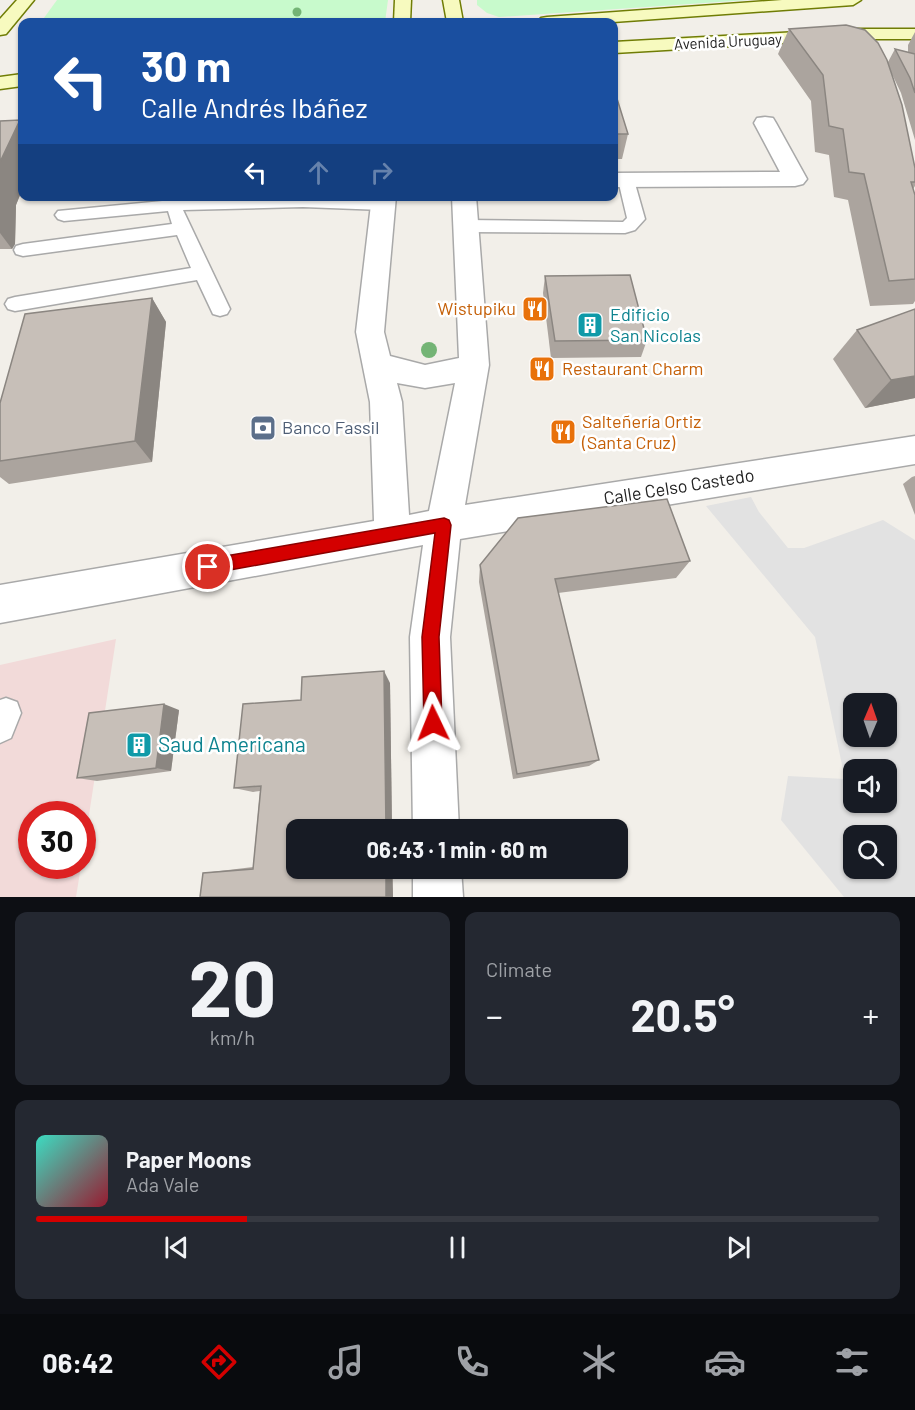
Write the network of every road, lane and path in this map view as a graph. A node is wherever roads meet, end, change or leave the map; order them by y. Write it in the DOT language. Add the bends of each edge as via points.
graph roads {
  1 [pos="403,0"];
  2 [pos="451,0"];
  3 [pos="853,0"];
  4 [pos="14,7"];
  5 [pos="402,18"];
  6 [pos="455,18"];
  7 [pos="603,18"];
  8 [pos="0,30"];
  9 [pos="915,34"];
  10 [pos="814,37"];
  11 [pos="618,48"];
  12 [pos="864,51"];
  13 [pos="18,81"];
  14 [pos="0,83"];
  15 [pos="765,123"];
  16 [pos="620,180"];
  17 [pos="383,201"];
  18 [pos="464,201"];
  19 [pos="173,206"];
  20 [pos="85,213"];
  21 [pos="64,215"];
  22 [pos="466,226"];
  23 [pos="183,228"];
  24 [pos="77,243"];
  25 [pos="23,250"];
  26 [pos="204,273"];
  27 [pos="15,304"];
  28 [pos="220,309"];
  29 [pos="376,363"];
  30 [pos="474,365"];
  31 [pos="915,450"];
  32 [pos="444,525"];
  33 [pos="392,533"];
  34 [pos="0,604"];
  35 [pos="436,819"];
  36 [pos="437,879"];
  37 [pos="438,897"];
  1 -- 5 [label="main road"];
  2 -- 6 [label="main road"];
  3 -- 7 [label="main road, Avenida Uruguay"];
  4 -- 8 [label="main road"];
  9 -- 10 [label="main road, Avenida Uruguay"];
  10 -- 11 [label="main road, Avenida Uruguay"];
  10 -- 12 [label="street" via="844,42"];
  13 -- 14 [label="main road"];
  15 -- 16 [label="street" via="795,179"];
  16 -- 22 [label="lane" via="636,219 619,229"];
  17 -- 19 [label="lane"];
  17 -- 29 [label="street" via="370,332"];
  18 -- 22 [label="street"];
  19 -- 20 [label="lane"];
  19 -- 23 [label="lane"];
  20 -- 21 [label="lane"];
  20 -- 24 [label="lane"];
  22 -- 30 [label="street"];
  23 -- 24 [label="lane"];
  23 -- 26 [label="lane"];
  24 -- 25 [label="lane"];
  26 -- 27 [label="lane"];
  26 -- 28 [label="lane"];
  29 -- 30 [label="street" via="425,378"];
  29 -- 33 [label="street" via="386,402"];
  30 -- 32 [label="street"];
  31 -- 32 [label="street, Calle Celso Castedo"];
  32 -- 33 [label="street, Calle Celso Castedo"];
  32 -- 35 [label="street" via="430,637"];
  33 -- 34 [label="street, Calle Celso Castedo"];
  36 -- 37 [label="street"];
}
